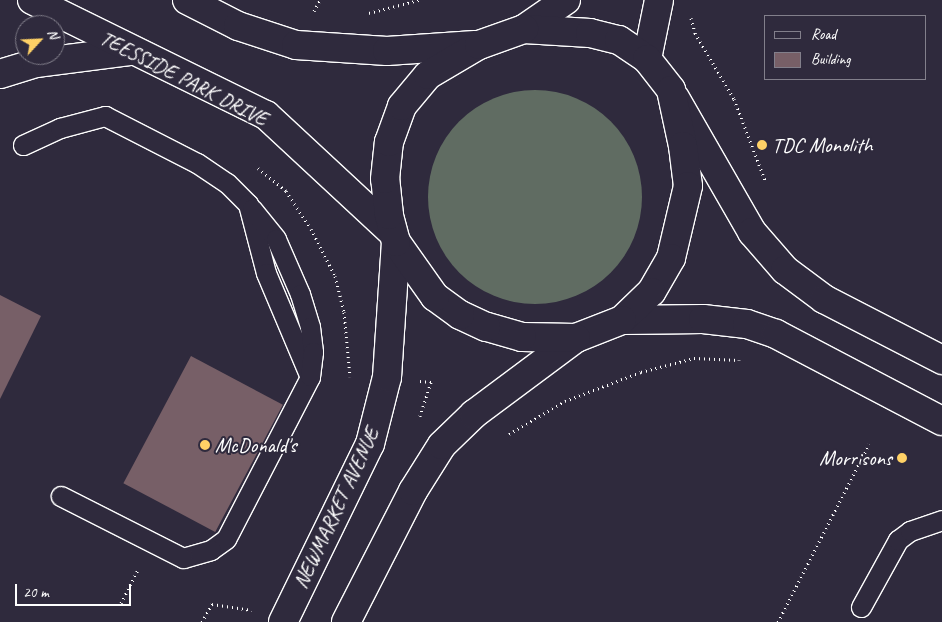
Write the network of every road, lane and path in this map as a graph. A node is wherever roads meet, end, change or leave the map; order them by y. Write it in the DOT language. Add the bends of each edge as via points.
graph roads {
  1 [pos="32,0"];
  2 [pos="187,0"];
  3 [pos="320,0"];
  4 [pos="419,0"];
  5 [pos="566,0"];
  6 [pos="659,0"];
  7 [pos="689,8"];
  8 [pos="367,14"];
  9 [pos="321,16"];
  10 [pos="524,29"];
  11 [pos="479,45"];
  12 [pos="130,51"];
  13 [pos="647,59"];
  14 [pos="0,74"];
  15 [pos="671,90"];
  16 [pos="24,145"];
  17 [pos="767,186"];
  18 [pos="394,237"];
  19 [pos="622,320"];
  20 [pos="576,338"];
  21 [pos="942,360"];
  22 [pos="942,420"];
  23 [pos="869,444"];
  24 [pos="61,496"];
  25 [pos="942,520"];
  26 [pos="861,607"];
  27 [pos="255,610"];
  28 [pos="202,622"];
  29 [pos="283,622"];
  30 [pos="346,622"];
  31 [pos="778,622"];
  1 -- 12 [label="street, TEESSIDE PARK DRIVE"];
  2 -- 11 [label="street" via="238,26 296,44 387,51"];
  3 -- 9 [label="path" via="312,16"];
  4 -- 8 [label="path"];
  5 -- 10 [label="street"];
  6 -- 13 [label="street"];
  7 -- 17 [label="path" via="695,33 734,99"];
  10 -- 11 [label="street"];
  10 -- 13 [label="street" via="590,33 619,40"];
  11 -- 18 [label="street, NEWMARKET AVENUE" via="428,75 402,106 389,142 385,179"];
  12 -- 14 [label="street" via="36,63"];
  12 -- 18 [label="street, TEESSIDE PARK DRIVE" via="266,115"];
  13 -- 15 [label="street"];
  15 -- 19 [label="street" via="688,186 671,258 651,292"];
  15 -- 21 [label="street" via="752,232 785,270 824,299"];
  16 -- 24 [label="lane" via="60,128 105,116 197,163 227,183 248,204 266,273 310,377 226,538 211,550 183,558"];
  18 -- 20 [label="street, TEESSIDE PARK DRIVE" via="435,298 460,315 486,328 522,337"];
  18 -- 29 [label="street, NEWMARKET AVENUE" via="388,377 370,444"];
  19 -- 20 [label="street"];
  19 -- 22 [label="street" via="703,319 747,324 776,334"];
  20 -- 30 [label="street" via="474,414 442,445 412,490"];
  23 -- 31 [label="path"];
  25 -- 26 [label="lane" via="910,531 898,540"];
  27 -- 28 [label="path" via="212,604"];
}
